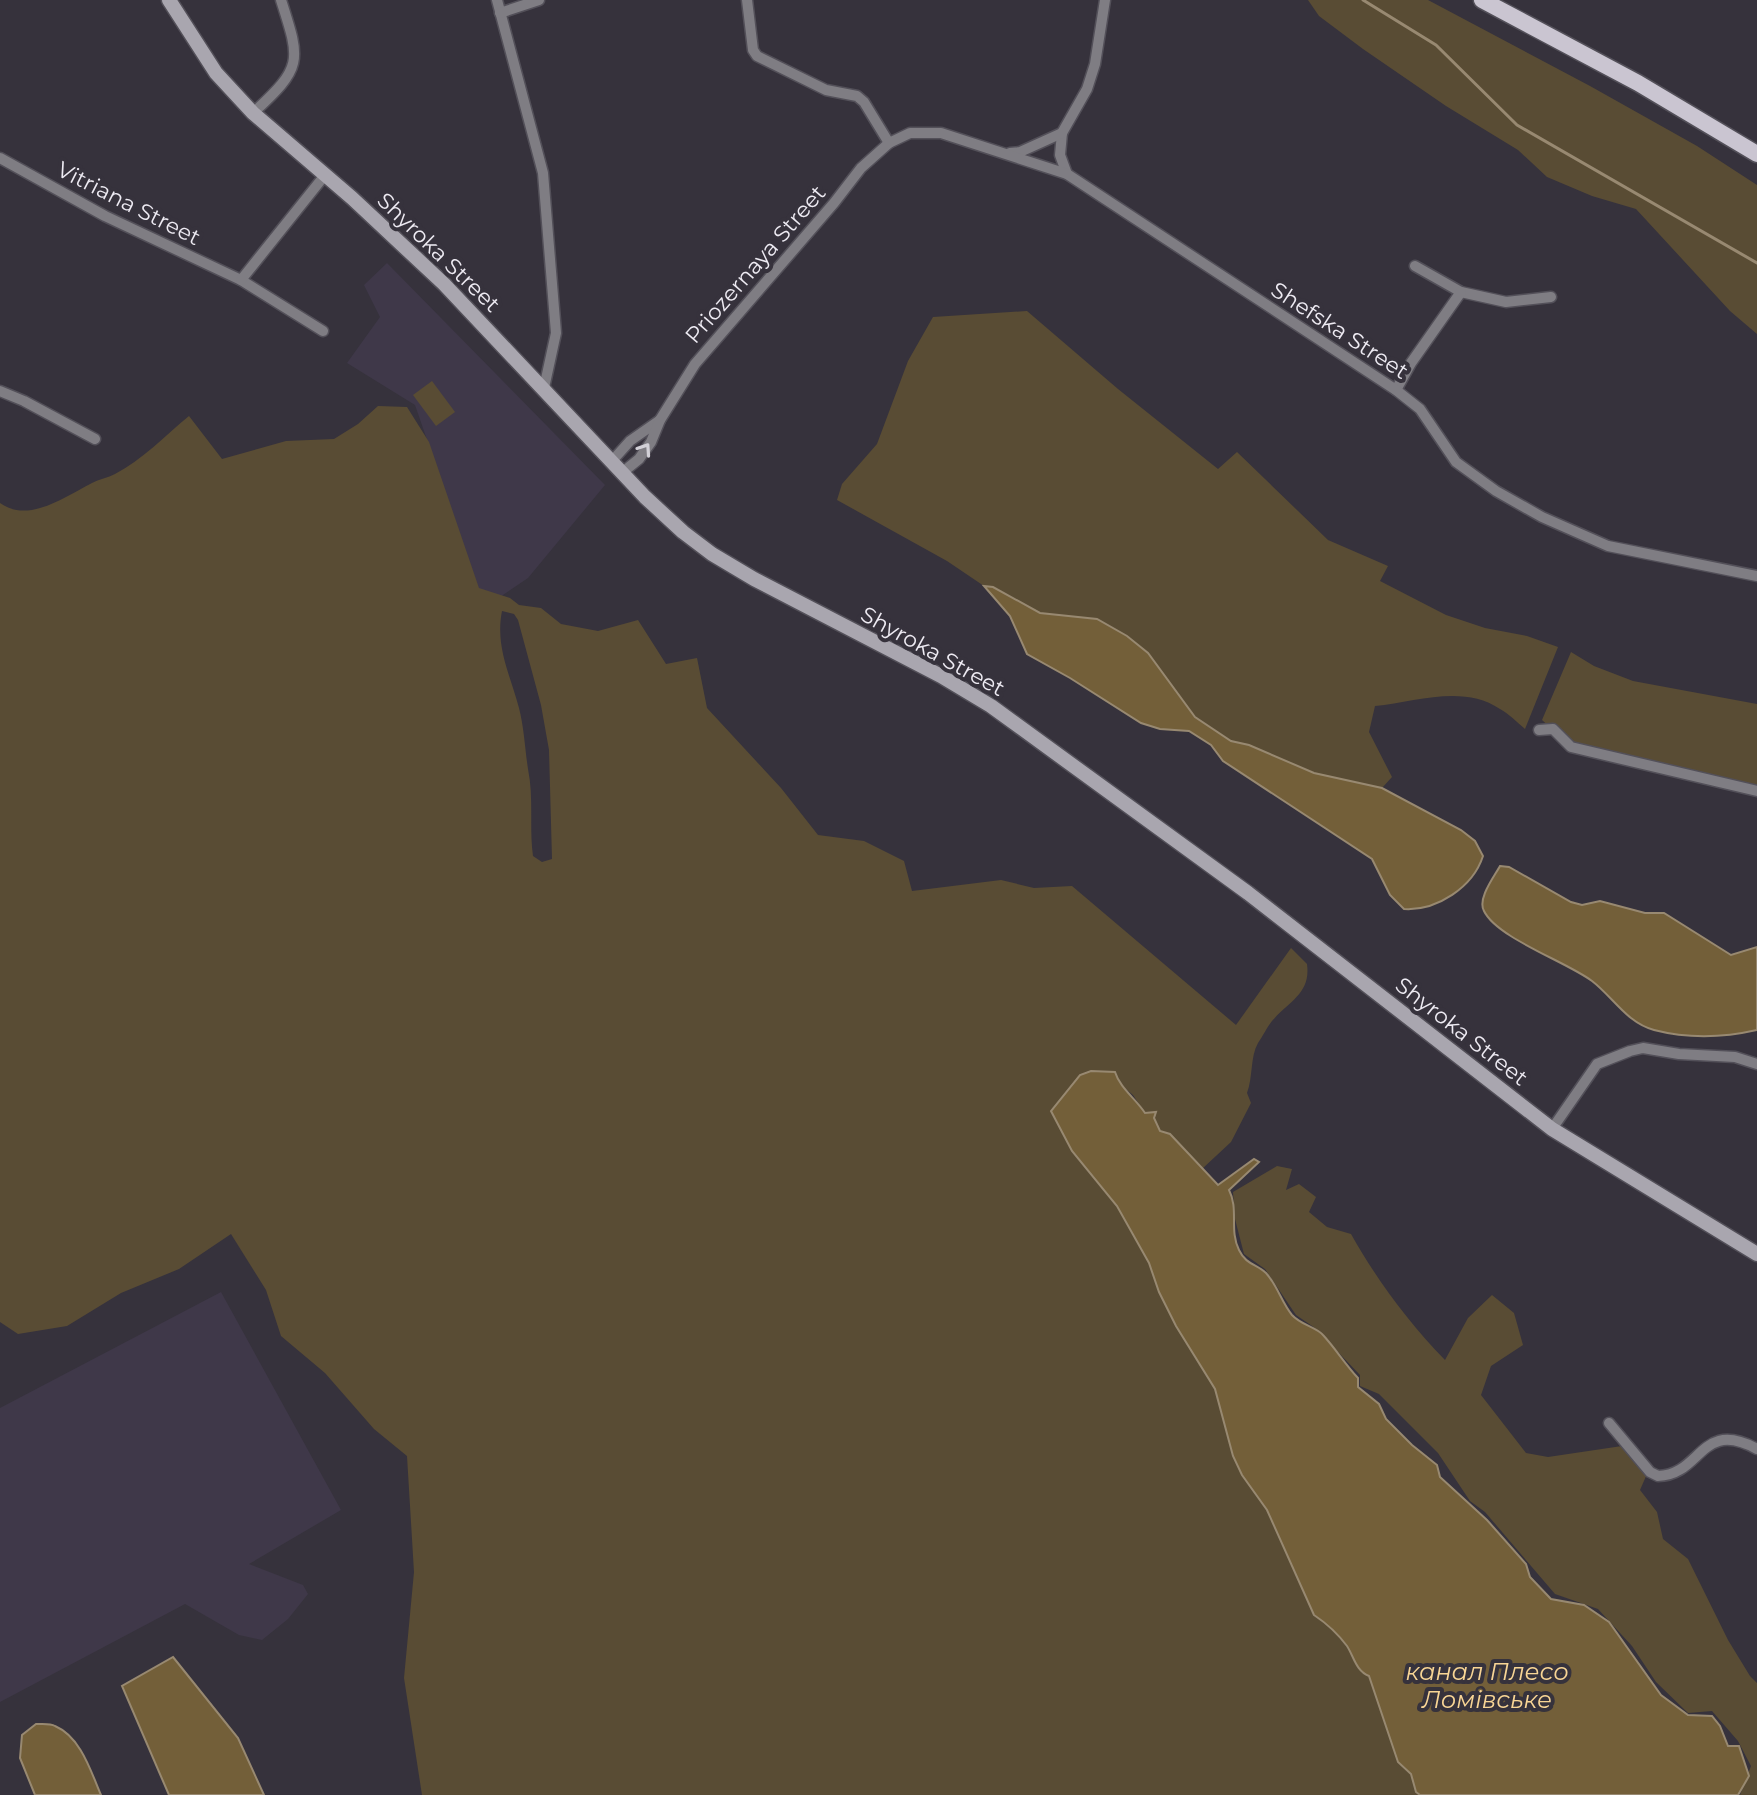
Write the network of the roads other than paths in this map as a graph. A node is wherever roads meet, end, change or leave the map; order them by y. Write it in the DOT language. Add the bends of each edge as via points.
graph roads {
  1 [pos="169,0"];
  2 [pos="281,0"];
  3 [pos="497,0"];
  4 [pos="539,0"];
  5 [pos="747,0"];
  6 [pos="1105,0"];
  7 [pos="1482,0"];
  8 [pos="500,13"];
  9 [pos="253,113"];
  10 [pos="1062,133"];
  11 [pos="889,143"];
  12 [pos="1005,153"];
  13 [pos="1757,154"];
  14 [pos="0,158"];
  15 [pos="1067,174"];
  16 [pos="325,175"];
  17 [pos="1415,266"];
  18 [pos="241,280"];
  19 [pos="1461,292"];
  20 [pos="1551,297"];
  21 [pos="323,331"];
  22 [pos="544,388"];
  23 [pos="1396,390"];
  24 [pos="0,391"];
  25 [pos="660,420"];
  26 [pos="95,439"];
  27 [pos="617,467"];
  28 [pos="1757,576"];
  29 [pos="1539,730"];
  30 [pos="1757,791"];
  31 [pos="1757,1064"];
  32 [pos="1552,1129"];
  33 [pos="1757,1254"];
  34 [pos="1609,1423"];
  35 [pos="1757,1449"];
  1 -- 9 [label="main road, Shyroka Street" via="216,73"];
  2 -- 9 [label="street" via="296,47 294,63 287,79"];
  3 -- 8 [label="street"];
  4 -- 8 [label="street"];
  5 -- 11 [label="street" via="757,56 826,90 857,96"];
  6 -- 10 [label="street" via="1087,89"];
  7 -- 13 [label="main road"];
  8 -- 22 [label="street" via="543,173 556,333"];
  9 -- 16 [label="main road, Shyroka Street"];
  10 -- 12 [label="street" via="1020,152"];
  10 -- 15 [label="street" via="1060,155"];
  11 -- 12 [label="street, Shefska Street" via="910,133 941,133"];
  11 -- 25 [label="street, Priozernaya Street" via="861,168 695,364"];
  12 -- 15 [label="street, Shefska Street"];
  14 -- 18 [label="street, Vitriana Street" via="105,216"];
  15 -- 23 [label="street, Shefska Street"];
  16 -- 18 [label="street"];
  16 -- 22 [label="main road, Shyroka Street" via="444,284"];
  17 -- 19 [label="street"];
  18 -- 21 [label="street, Vitriana Street"];
  19 -- 20 [label="street" via="1506,302"];
  19 -- 23 [label="street"];
  22 -- 27 [label="main road, Shyroka Street"];
  23 -- 28 [label="street, Shefska Street" via="1420,409 1456,462 1542,517 1608,546"];
  24 -- 26 [label="street"];
  25 -- 27 [label="street" via="643,429"];
  27 -- 25 [label="street, Priozernaya Street, one-way" via="639,459"];
  27 -- 32 [label="main road, Shyroka Street" via="712,554 941,676 1015,723 1248,893"];
  29 -- 30 [label="street" via="1553,729 1571,747"];
  31 -- 32 [label="street" via="1735,1057 1630,1051 1597,1064"];
  32 -- 33 [label="main road, Shyroka Street"];
  34 -- 35 [label="street" via="1658,1476 1677,1470 1719,1440 1735,1438"];
}
